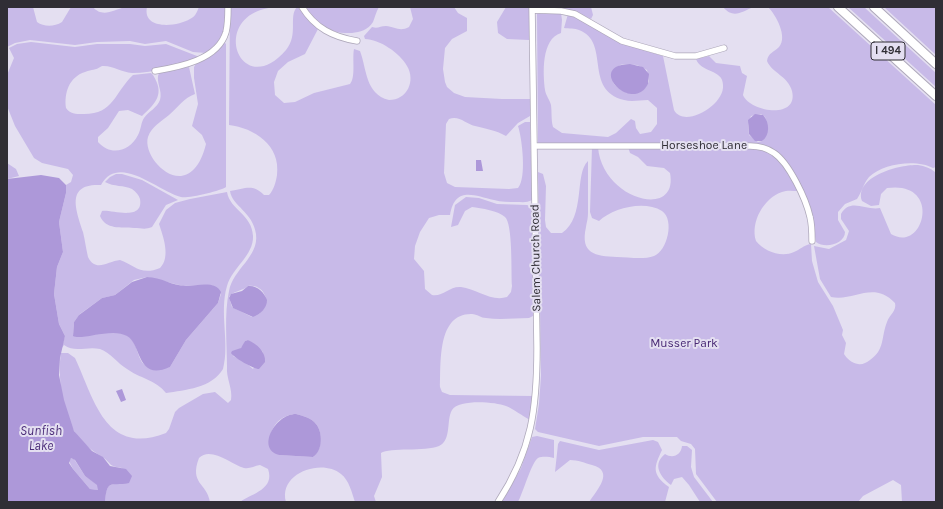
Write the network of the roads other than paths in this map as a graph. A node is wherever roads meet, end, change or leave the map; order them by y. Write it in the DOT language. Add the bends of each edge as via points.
graph roads {
  1 [pos="228,7"];
  2 [pos="302,7"];
  3 [pos="838,7"];
  4 [pos="874,7"];
  5 [pos="532,9"];
  6 [pos="356,41"];
  7 [pos="724,48"];
  8 [pos="936,64"];
  9 [pos="155,71"];
  10 [pos="936,96"];
  11 [pos="534,146"];
  12 [pos="812,241"];
  13 [pos="498,502"];
  1 -- 9 [label="street" via="227,31 215,48 193,62"];
  2 -- 6 [label="street" via="315,23 327,32"];
  3 -- 10 [label="highway, I 494"];
  4 -- 8 [label="highway, I 494"];
  5 -- 7 [label="street" via="575,14 622,41 675,56 696,56"];
  5 -- 11 [label="street, Salem Church Road"];
  11 -- 12 [label="street, Horseshoe Lane" via="743,146 766,149 782,160 798,188 810,214"];
  11 -- 13 [label="street, Salem Church Road" via="536,404 526,447"];
}
